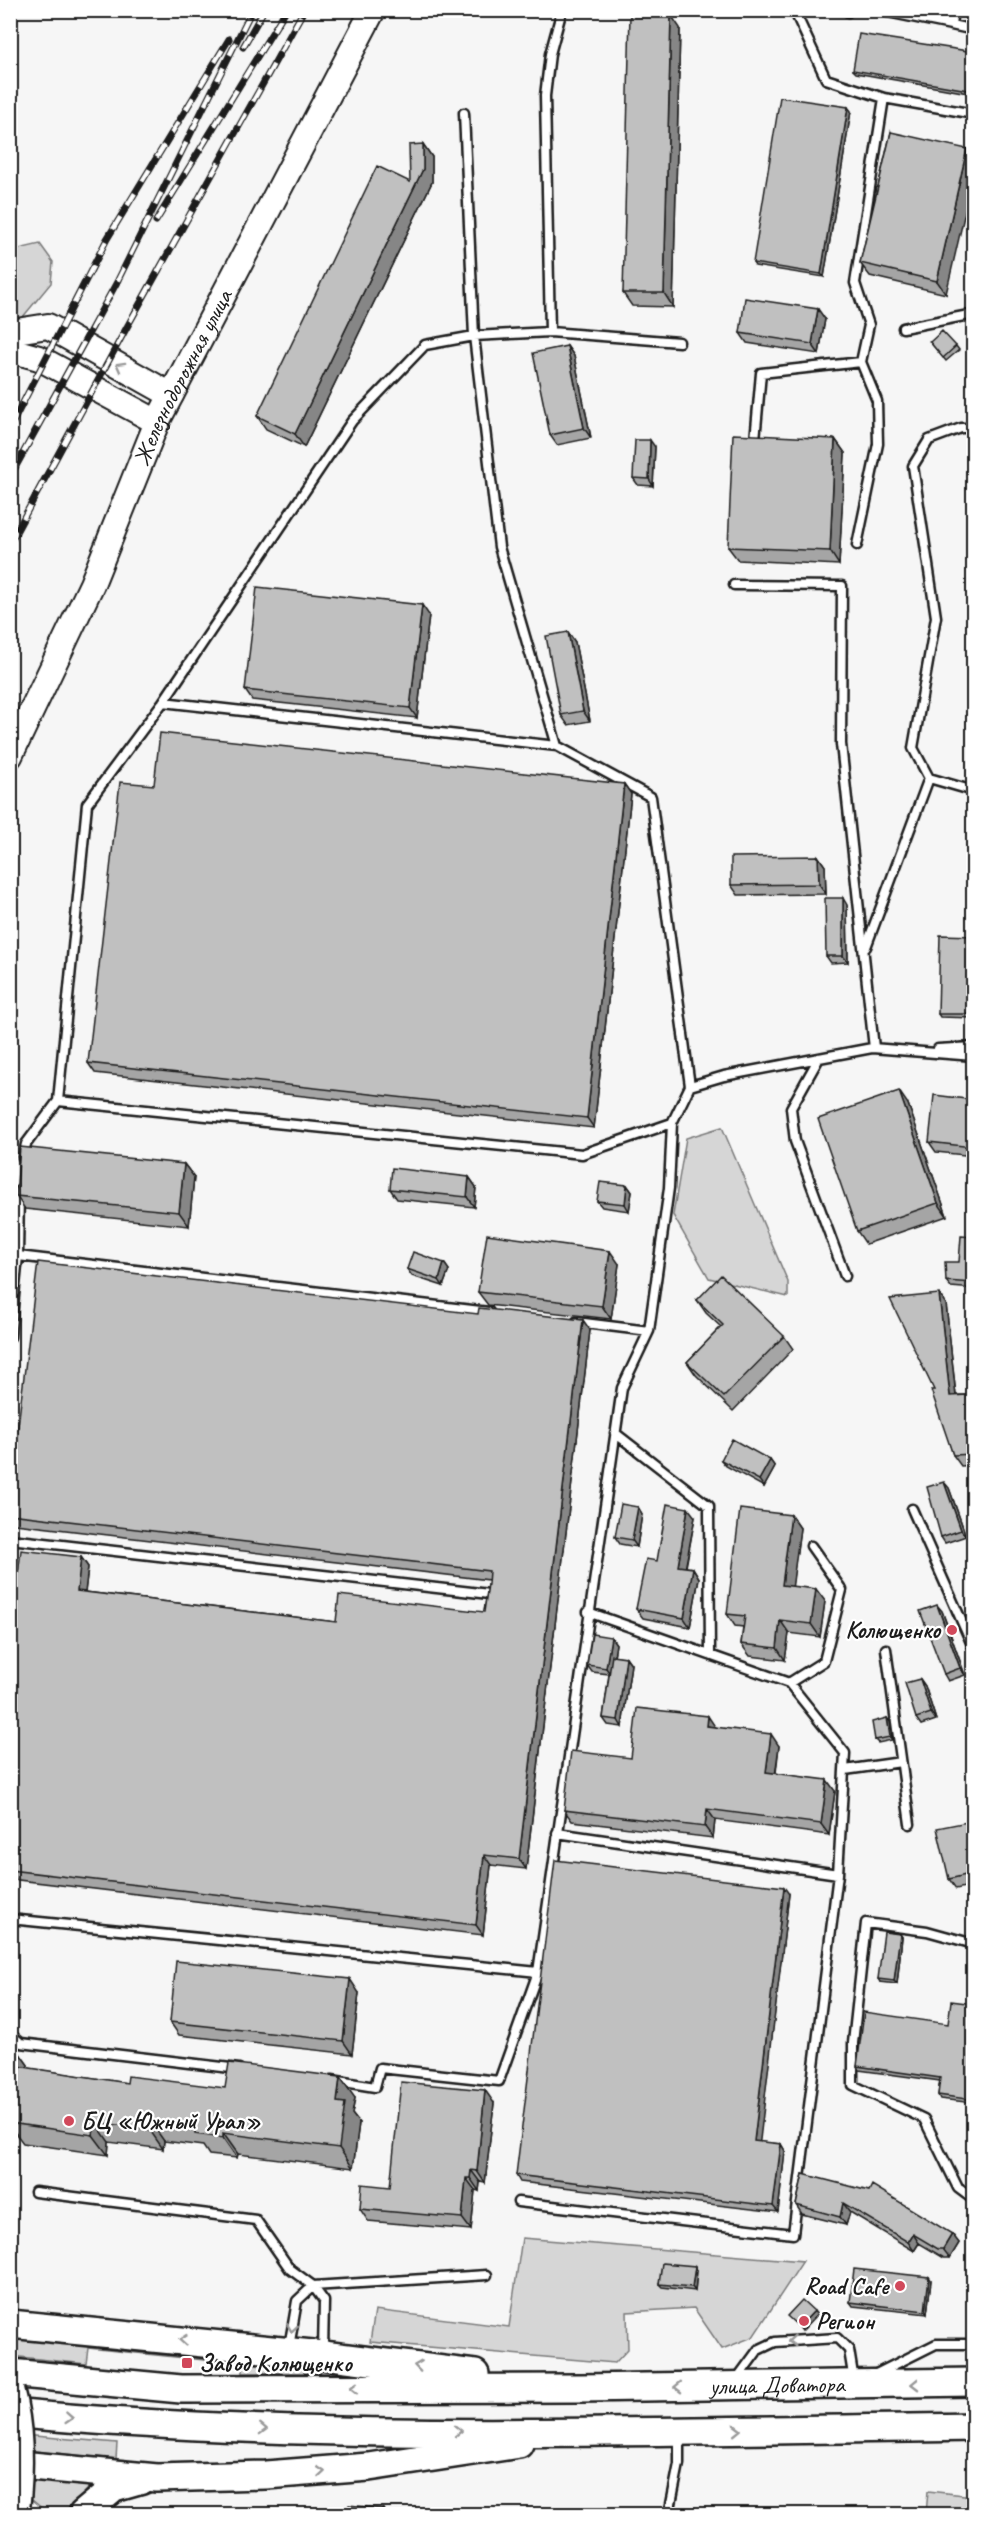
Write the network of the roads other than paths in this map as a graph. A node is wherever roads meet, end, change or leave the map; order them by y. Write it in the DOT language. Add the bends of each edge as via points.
graph roads {
  1 [pos="373,10"];
  2 [pos="562,10"];
  3 [pos="794,10"];
  4 [pos="953,10"];
  5 [pos="887,12"];
  6 [pos="951,25"];
  7 [pos="974,30"];
  8 [pos="884,98"];
  9 [pos="464,113"];
  10 [pos="974,114"];
  11 [pos="974,314"];
  12 [pos="903,328"];
  13 [pos="10,332"];
  14 [pos="550,332"];
  15 [pos="474,336"];
  16 [pos="679,342"];
  17 [pos="10,350"];
  18 [pos="861,362"];
  19 [pos="171,395"];
  20 [pos="157,422"];
  21 [pos="974,428"];
  22 [pos="755,440"];
  23 [pos="857,545"];
  24 [pos="734,585"];
  25 [pos="163,702"];
  26 [pos="557,746"];
  27 [pos="10,756"];
  28 [pos="929,778"];
  29 [pos="974,791"];
  30 [pos="865,950"];
  31 [pos="974,1047"];
  32 [pos="874,1048"];
  33 [pos="911,1052"];
  34 [pos="974,1056"];
  35 [pos="819,1058"];
  36 [pos="690,1086"];
  37 [pos="58,1101"];
  38 [pos="672,1123"];
  39 [pos="15,1232"];
  40 [pos="18,1256"];
  41 [pos="845,1276"];
  42 [pos="13,1286"];
  43 [pos="495,1313"];
  44 [pos="566,1321"];
  45 [pos="649,1331"];
  46 [pos="10,1337"];
  47 [pos="615,1433"];
  48 [pos="912,1509"];
  49 [pos="10,1539"];
  50 [pos="811,1546"];
  51 [pos="489,1594"];
  52 [pos="588,1612"];
  53 [pos="886,1649"];
  54 [pos="974,1649"];
  55 [pos="710,1655"];
  56 [pos="789,1683"];
  57 [pos="901,1762"];
  58 [pos="845,1770"];
  59 [pos="910,1824"];
  60 [pos="557,1833"];
  61 [pos="838,1874"];
  62 [pos="10,1919"];
  63 [pos="974,1944"];
  64 [pos="538,1972"];
  65 [pos="10,2034"];
  66 [pos="254,2071"];
  67 [pos="324,2079"];
  68 [pos="35,2193"];
  69 [pos="974,2200"];
  70 [pos="518,2202"];
  71 [pos="487,2275"];
  72 [pos="313,2286"];
  73 [pos="13,2322"];
  74 [pos="974,2344"];
  75 [pos="289,2351"];
  76 [pos="323,2355"];
  77 [pos="10,2373"];
  78 [pos="974,2382"];
  79 [pos="855,2385"];
  80 [pos="732,2386"];
  81 [pos="580,2388"];
  82 [pos="10,2391"];
  83 [pos="10,2413"];
  84 [pos="974,2427"];
  85 [pos="679,2430"];
  86 [pos="594,2431"];
  87 [pos="10,2463"];
  88 [pos="158,2478"];
  89 [pos="10,2503"];
  90 [pos="15,2514"];
  91 [pos="30,2514"];
  92 [pos="83,2514"];
  93 [pos="669,2514"];
  1 -- 19 [label="main road, Железнодорожная улица"];
  2 -- 14 [label="lane" via="550,54 545,96"];
  3 -- 8 [label="lane" via="826,79"];
  4 -- 6 [label="lane"];
  5 -- 6 [label="lane"];
  6 -- 7 [label="lane"];
  8 -- 10 [label="lane"];
  8 -- 18 [label="lane" via="855,283 869,325"];
  9 -- 15 [label="lane"];
  11 -- 12 [label="lane"];
  19 -- 13 [label="main road, one-way" via="48,326"];
  14 -- 15 [label="lane"];
  14 -- 16 [label="lane"];
  15 -- 25 [label="lane" via="425,345 352,421"];
  15 -- 26 [label="lane" via="499,547"];
  17 -- 20 [label="main road" via="39,358"];
  18 -- 22 [label="lane" via="761,373"];
  18 -- 23 [label="lane" via="877,400 878,444"];
  19 -- 20 [label="main road, Железнодорожная улица"];
  20 -- 27 [label="main road, Железнодорожная улица" via="92,584"];
  21 -- 28 [label="lane" via="961,428 929,440 913,466 936,616 913,748"];
  24 -- 30 [label="lane" via="842,586 841,744"];
  25 -- 26 [label="lane"];
  25 -- 37 [label="lane" via="87,804"];
  26 -- 36 [label="lane" via="651,796"];
  28 -- 29 [label="lane"];
  28 -- 30 [label="lane"];
  30 -- 32 [label="lane"];
  31 -- 33 [label="lane"];
  32 -- 33 [label="lane"];
  32 -- 35 [label="lane"];
  33 -- 34 [label="lane"];
  35 -- 36 [label="lane"];
  35 -- 41 [label="lane" via="791,1108 795,1141"];
  36 -- 38 [label="lane"];
  37 -- 38 [label="lane" via="582,1154"];
  37 -- 39 [label="lane" via="26,1144"];
  38 -- 45 [label="lane" via="669,1188"];
  39 -- 40 [label="lane"];
  40 -- 42 [label="lane"];
  40 -- 43 [label="lane"];
  42 -- 46 [label="lane"];
  44 -- 45 [label="lane"];
  45 -- 47 [label="lane" via="621,1388"];
  47 -- 52 [label="lane"];
  47 -- 55 [label="lane" via="709,1506"];
  48 -- 54 [label="lane"];
  49 -- 51 [label="lane"];
  50 -- 56 [label="lane" via="842,1590 824,1662"];
  52 -- 55 [label="lane"];
  52 -- 60 [label="lane"];
  53 -- 57 [label="lane"];
  55 -- 56 [label="lane"];
  56 -- 58 [label="lane" via="845,1753"];
  57 -- 58 [label="lane"];
  57 -- 59 [label="lane"];
  58 -- 61 [label="lane"];
  60 -- 61 [label="lane"];
  60 -- 64 [label="lane"];
  61 -- 70 [label="lane" via="793,2234"];
  62 -- 64 [label="lane"];
  63 -- 69 [label="lane" via="927,1931 866,1923 853,2043 853,2085 924,2119 958,2188"];
  64 -- 67 [label="lane" via="499,2081 380,2068 375,2087"];
  65 -- 66 [label="lane" via="21,2043"];
  68 -- 72 [label="lane" via="256,2220 290,2269"];
  71 -- 72 [label="lane"];
  72 -- 75 [label="lane, one-way" via="297,2301"];
  72 -- 76 [label="lane" via="324,2301"];
  75 -- 73 [label="main road, one-way"];
  74 -- 79 [label="lane" via="936,2344"];
  75 -- 76 [label="main road"];
  81 -- 76 [label="main road, one-way"];
  81 -- 77 [label="main road, one-way" via="181,2389"];
  78 -- 79 [label="main road, улица Доватора, one-way"];
  79 -- 80 [label="main road, улица Доватора"];
  79 -- 80 [label="lane, one-way" via="849,2350 837,2338 775,2342 758,2350"];
  80 -- 81 [label="main road, улица Доватора, one-way"];
  82 -- 90 [label="main road, bridge" via="18,2435"];
  83 -- 86 [label="main road, one-way" via="204,2427"];
  85 -- 84 [label="main road, улица Доватора, one-way"];
  85 -- 86 [label="main road, улица Доватора"];
  85 -- 93 [label="lane" via="679,2464"];
  88 -- 86 [label="main road, one-way" via="369,2467"];
  87 -- 88 [label="main road"];
  88 -- 92 [label="main road" via="114,2488"];
  89 -- 91 [label="main road"];
}
